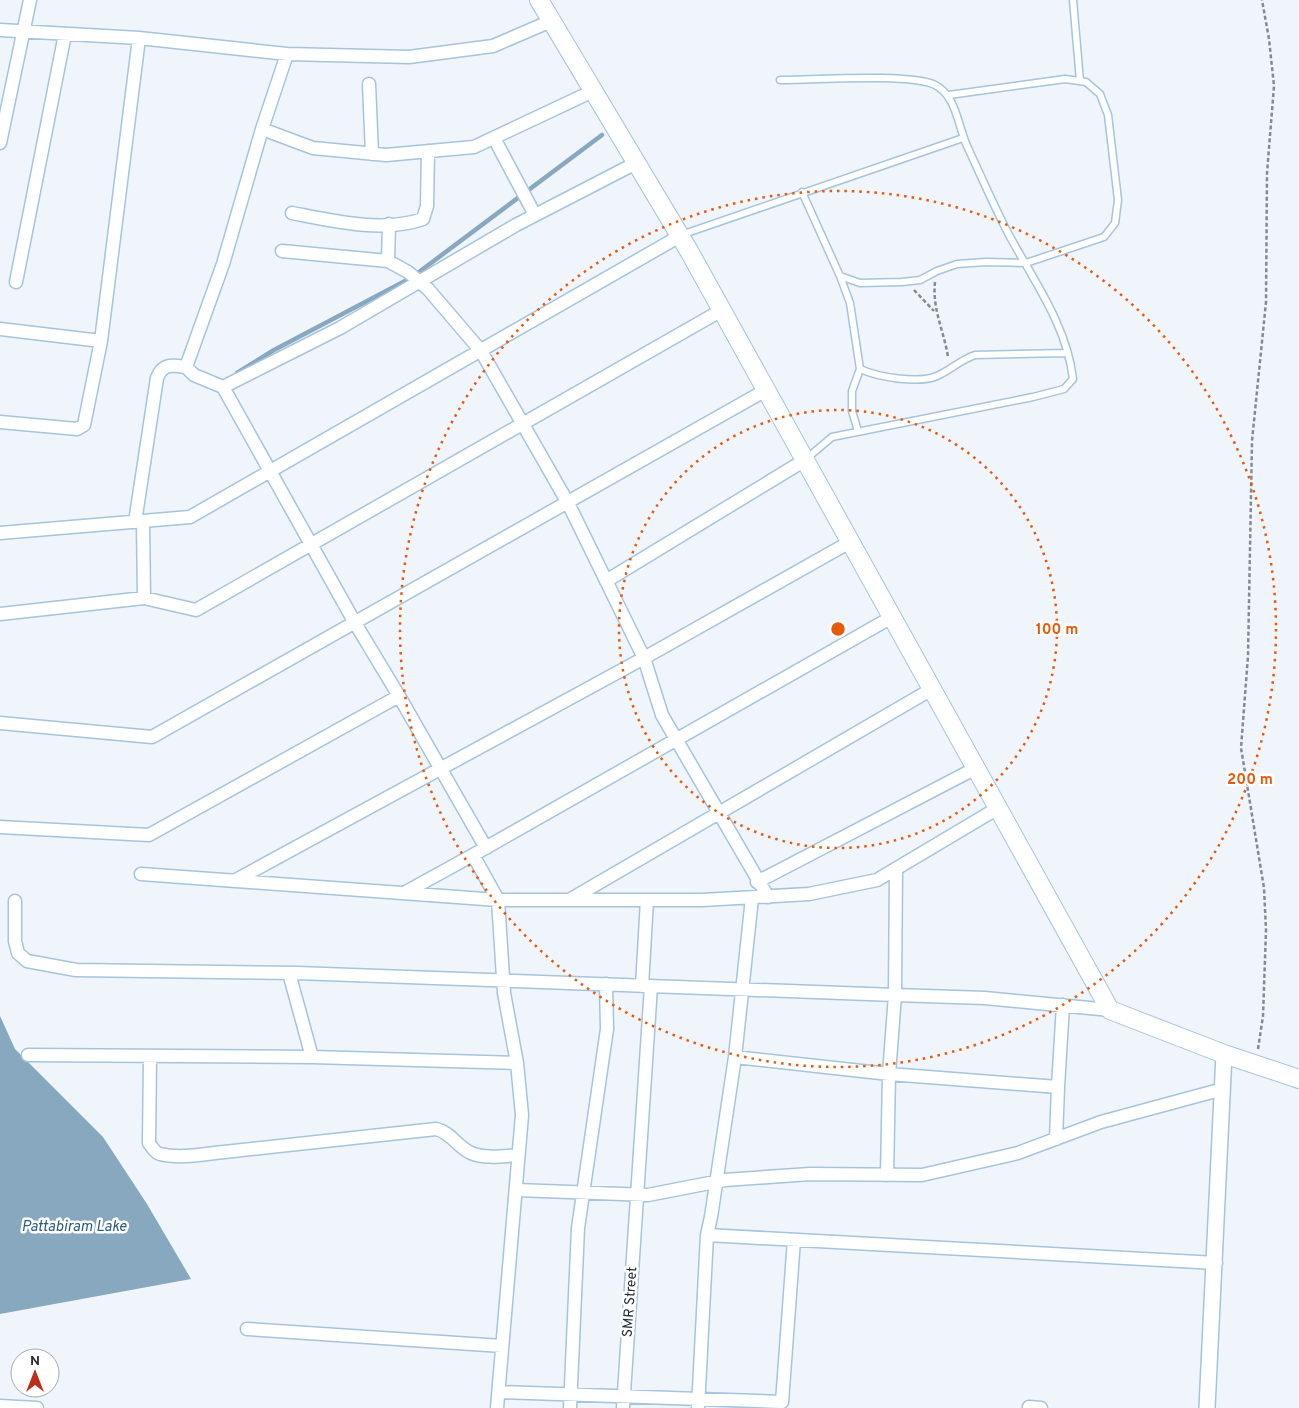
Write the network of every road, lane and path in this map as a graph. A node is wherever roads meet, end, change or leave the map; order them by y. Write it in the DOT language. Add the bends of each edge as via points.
graph roads {
  1 [pos="30,0"];
  2 [pos="538,0"];
  3 [pos="1073,0"];
  4 [pos="1262,0"];
  5 [pos="551,21"];
  6 [pos="0,30"];
  7 [pos="24,32"];
  8 [pos="65,34"];
  9 [pos="139,38"];
  10 [pos="287,54"];
  11 [pos="780,80"];
  12 [pos="1080,81"];
  13 [pos="369,84"];
  14 [pos="593,91"];
  15 [pos="949,95"];
  16 [pos="262,129"];
  17 [pos="494,138"];
  18 [pos="963,138"];
  19 [pos="0,143"];
  20 [pos="428,151"];
  21 [pos="372,154"];
  22 [pos="636,163"];
  23 [pos="802,192"];
  24 [pos="292,213"];
  25 [pos="535,214"];
  26 [pos="389,224"];
  27 [pos="680,236"];
  28 [pos="282,251"];
  29 [pos="388,261"];
  30 [pos="1026,264"];
  31 [pos="937,271"];
  32 [pos="840,276"];
  33 [pos="420,281"];
  34 [pos="16,282"];
  35 [pos="908,282"];
  36 [pos="722,310"];
  37 [pos="936,312"];
  38 [pos="0,329"];
  39 [pos="101,341"];
  40 [pos="481,351"];
  41 [pos="1067,353"];
  42 [pos="186,367"];
  43 [pos="949,367"];
  44 [pos="860,369"];
  45 [pos="224,388"];
  46 [pos="766,390"];
  47 [pos="0,422"];
  48 [pos="522,424"];
  49 [pos="858,431"];
  50 [pos="805,460"];
  51 [pos="270,472"];
  52 [pos="568,502"];
  53 [pos="139,522"];
  54 [pos="0,532"];
  55 [pos="850,542"];
  56 [pos="311,544"];
  57 [pos="606,581"];
  58 [pos="144,598"];
  59 [pos="0,614"];
  60 [pos="892,617"];
  61 [pos="355,623"];
  62 [pos="644,658"];
  63 [pos="932,689"];
  64 [pos="399,696"];
  65 [pos="0,723"];
  66 [pos="676,739"];
  67 [pos="976,768"];
  68 [pos="440,770"];
  69 [pos="998,808"];
  70 [pos="720,812"];
  71 [pos="0,827"];
  72 [pos="486,848"];
  73 [pos="473,855"];
  74 [pos="896,869"];
  75 [pos="141,874"];
  76 [pos="234,881"];
  77 [pos="757,882"];
  78 [pos="404,893"];
  79 [pos="768,897"];
  80 [pos="752,898"];
  81 [pos="571,899"];
  82 [pos="498,900"];
  83 [pos="647,900"];
  84 [pos="15,901"];
  85 [pos="289,974"];
  86 [pos="503,980"];
  87 [pos="606,984"];
  88 [pos="647,986"];
  89 [pos="743,989"];
  90 [pos="895,995"];
  91 [pos="1063,1006"];
  92 [pos="1110,1010"];
  93 [pos="1224,1054"];
  94 [pos="28,1055"];
  95 [pos="150,1056"];
  96 [pos="312,1057"];
  97 [pos="735,1057"];
  98 [pos="517,1063"];
  99 [pos="1255,1064"];
  100 [pos="889,1074"];
  101 [pos="1299,1079"];
  102 [pos="1058,1087"];
  103 [pos="1223,1089"];
  104 [pos="1056,1139"];
  105 [pos="518,1155"];
  106 [pos="887,1175"];
  107 [pos="716,1181"];
  108 [pos="517,1190"];
  109 [pos="583,1192"];
  110 [pos="636,1195"];
  111 [pos="707,1235"];
  112 [pos="794,1240"];
  113 [pos="1216,1263"];
  114 [pos="248,1329"];
  115 [pos="502,1346"];
  116 [pos="499,1392"];
  117 [pos="571,1394"];
  118 [pos="623,1402"];
  119 [pos="698,1404"];
  120 [pos="760,1405"];
  121 [pos="0,1406"];
  122 [pos="1029,1407"];
  123 [pos="37,1408"];
  124 [pos="497,1408"];
  125 [pos="570,1408"];
  126 [pos="1041,1408"];
  127 [pos="1208,1408"];
  1 -- 7 [label="street"];
  2 -- 5 [label="main road"];
  3 -- 12 [label="lane"];
  4 -- 99 [label="path" via="1274,86 1267,173 1266,302 1252,441 1248,656 1241,748 1264,888 1266,930 1263,1016"];
  5 -- 10 [label="street" via="493,46 419,56"];
  5 -- 14 [label="main road"];
  6 -- 7 [label="street"];
  7 -- 8 [label="street"];
  7 -- 19 [label="street"];
  8 -- 9 [label="street"];
  8 -- 34 [label="street"];
  9 -- 10 [label="street"];
  9 -- 39 [label="street"];
  10 -- 16 [label="street"];
  11 -- 15 [label="lane" via="910,79 934,84"];
  12 -- 15 [label="lane" via="1065,79"];
  12 -- 30 [label="lane" via="1100,94 1108,115 1118,200 1115,223 1104,237"];
  13 -- 21 [label="street"];
  14 -- 17 [label="street"];
  14 -- 22 [label="main road"];
  15 -- 18 [label="lane"];
  16 -- 21 [label="street" via="313,148"];
  16 -- 42 [label="street" via="223,264"];
  17 -- 20 [label="street" via="474,147"];
  17 -- 25 [label="street"];
  18 -- 23 [label="lane"];
  18 -- 30 [label="lane"];
  20 -- 21 [label="street"];
  20 -- 26 [label="street" via="426,215 415,222"];
  22 -- 25 [label="street"];
  22 -- 27 [label="main road"];
  23 -- 27 [label="lane"];
  23 -- 32 [label="lane"];
  24 -- 26 [label="street" via="338,222"];
  25 -- 33 [label="street"];
  26 -- 29 [label="street"];
  27 -- 36 [label="main road"];
  27 -- 40 [label="street"];
  28 -- 29 [label="street"];
  29 -- 33 [label="street"];
  30 -- 31 [label="lane" via="957,264"];
  30 -- 41 [label="lane" via="1057,320"];
  31 -- 35 [label="lane"];
  31 -- 37 [label="path"];
  32 -- 35 [label="lane" via="860,283"];
  32 -- 44 [label="lane" via="850,303"];
  33 -- 40 [label="street"];
  33 -- 45 [label="street" via="340,328"];
  35 -- 37 [label="path"];
  36 -- 46 [label="main road"];
  36 -- 48 [label="street"];
  37 -- 43 [label="path"];
  38 -- 39 [label="street"];
  39 -- 47 [label="street" via="83,428"];
  40 -- 48 [label="street"];
  40 -- 51 [label="street"];
  41 -- 43 [label="lane" via="975,356"];
  41 -- 49 [label="lane" via="1074,379 1064,389"];
  42 -- 45 [label="street" via="194,375"];
  42 -- 53 [label="street" via="166,366 157,378"];
  43 -- 44 [label="lane" via="937,376 918,379 872,375"];
  44 -- 49 [label="lane" via="852,391 852,411"];
  45 -- 51 [label="street"];
  46 -- 50 [label="main road"];
  46 -- 52 [label="street"];
  48 -- 52 [label="street"];
  48 -- 56 [label="street"];
  49 -- 50 [label="lane" via="832,437"];
  50 -- 55 [label="main road"];
  50 -- 57 [label="street"];
  51 -- 53 [label="street" via="190,517"];
  51 -- 56 [label="street"];
  52 -- 57 [label="street"];
  52 -- 61 [label="street"];
  53 -- 54 [label="street"];
  53 -- 58 [label="street"];
  55 -- 60 [label="main road"];
  55 -- 62 [label="street"];
  56 -- 58 [label="street" via="196,610"];
  56 -- 61 [label="street"];
  57 -- 62 [label="street"];
  58 -- 59 [label="street"];
  60 -- 63 [label="main road"];
  60 -- 66 [label="street"];
  61 -- 64 [label="street"];
  61 -- 65 [label="street" via="152,737"];
  62 -- 66 [label="street" via="662,715"];
  62 -- 68 [label="street"];
  63 -- 67 [label="main road"];
  63 -- 70 [label="street"];
  64 -- 68 [label="street"];
  64 -- 71 [label="street" via="149,835"];
  66 -- 70 [label="street"];
  66 -- 72 [label="street"];
  67 -- 69 [label="main road"];
  67 -- 77 [label="street"];
  68 -- 72 [label="street"];
  68 -- 76 [label="street"];
  69 -- 74 [label="street"];
  69 -- 92 [label="main road"];
  70 -- 77 [label="street"];
  70 -- 81 [label="street"];
  72 -- 73 [label="street"];
  73 -- 78 [label="street"];
  73 -- 82 [label="street"];
  74 -- 79 [label="street" via="877,880 809,894"];
  74 -- 90 [label="street"];
  75 -- 76 [label="street"];
  76 -- 78 [label="street"];
  77 -- 79 [label="street"];
  78 -- 82 [label="street"];
  79 -- 80 [label="street"];
  80 -- 83 [label="street"];
  80 -- 89 [label="street"];
  81 -- 82 [label="street"];
  81 -- 83 [label="street"];
  82 -- 86 [label="street"];
  83 -- 88 [label="street, SMR Street"];
  84 -- 85 [label="street" via="15,942 18,953 27,961 76,970"];
  85 -- 86 [label="street"];
  85 -- 96 [label="street"];
  86 -- 87 [label="street"];
  86 -- 98 [label="street"];
  87 -- 88 [label="street"];
  87 -- 109 [label="street" via="607,1029"];
  88 -- 89 [label="street"];
  88 -- 110 [label="street, SMR Street"];
  89 -- 90 [label="street"];
  89 -- 97 [label="street"];
  90 -- 91 [label="street" via="985,998"];
  90 -- 100 [label="street"];
  91 -- 92 [label="street"];
  91 -- 102 [label="street"];
  92 -- 93 [label="main road"];
  93 -- 99 [label="main road"];
  93 -- 103 [label="street"];
  94 -- 95 [label="street"];
  95 -- 96 [label="street"];
  95 -- 105 [label="street" via="149,1143 160,1154 224,1152 436,1129 450,1134 470,1153"];
  96 -- 98 [label="street"];
  97 -- 100 [label="street"];
  97 -- 107 [label="street"];
  98 -- 105 [label="street" via="522,1115"];
  99 -- 101 [label="main road"];
  100 -- 102 [label="street"];
  100 -- 106 [label="street"];
  102 -- 104 [label="street"];
  103 -- 104 [label="street" via="1101,1122"];
  103 -- 113 [label="street"];
  104 -- 106 [label="street" via="1018,1153 922,1175"];
  105 -- 108 [label="street"];
  106 -- 107 [label="street" via="810,1174"];
  107 -- 110 [label="street"];
  107 -- 111 [label="street"];
  108 -- 109 [label="street"];
  108 -- 115 [label="street"];
  109 -- 110 [label="street"];
  109 -- 117 [label="street" via="578,1228"];
  110 -- 118 [label="street, SMR Street"];
  111 -- 112 [label="street"];
  111 -- 119 [label="street"];
  112 -- 113 [label="street"];
  112 -- 120 [label="street" via="782,1402"];
  113 -- 127 [label="street"];
  114 -- 115 [label="street"];
  115 -- 116 [label="street"];
  116 -- 117 [label="street"];
  116 -- 124 [label="street"];
  117 -- 118 [label="street"];
  117 -- 125 [label="street"];
  118 -- 119 [label="street"];
  119 -- 120 [label="street"];
  121 -- 123 [label="street"];
  122 -- 126 [label="street"];
}
